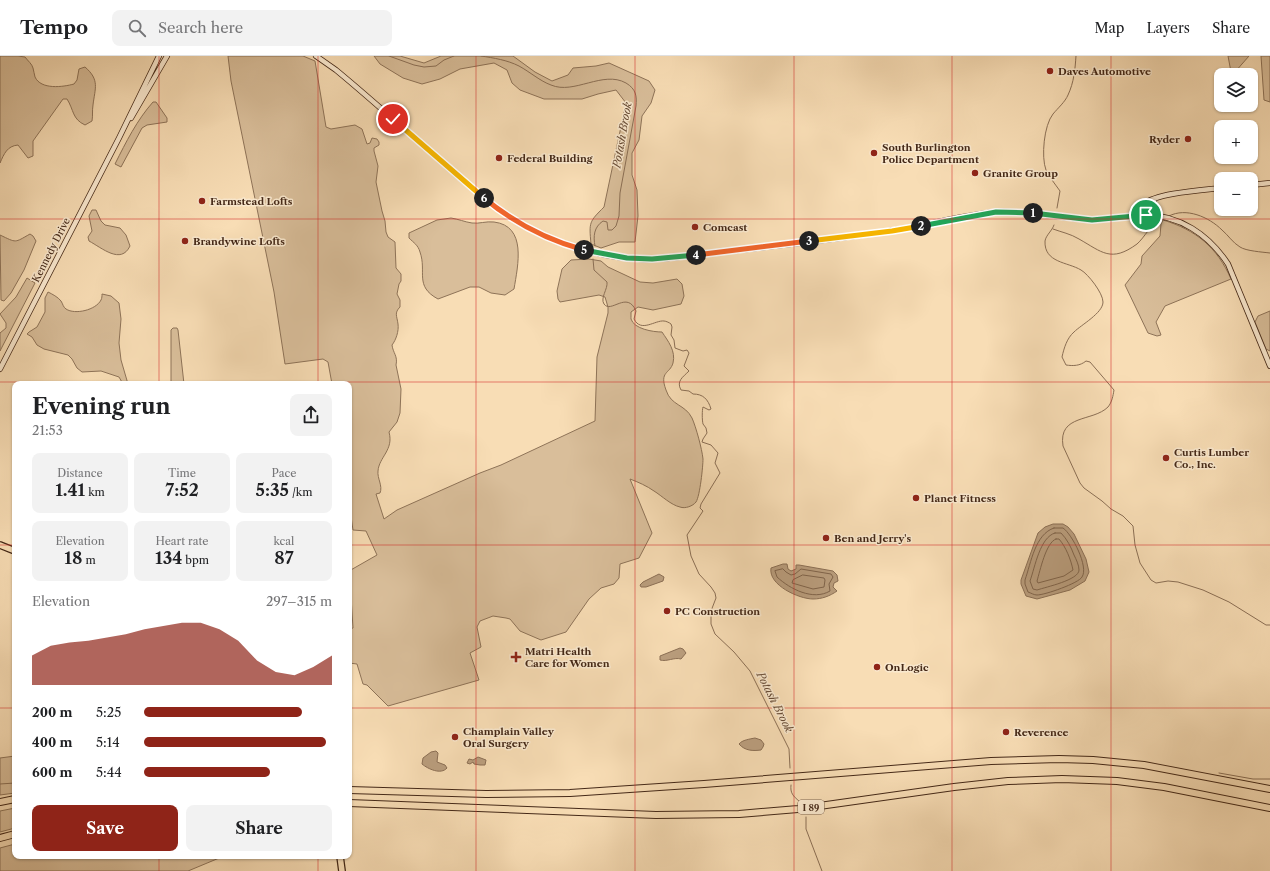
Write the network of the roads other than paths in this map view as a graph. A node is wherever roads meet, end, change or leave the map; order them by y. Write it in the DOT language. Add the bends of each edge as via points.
graph roads {
  1 [pos="159,56"];
  2 [pos="167,56"];
  3 [pos="316,56"];
  4 [pos="118,138"];
  5 [pos="1270,183"];
  6 [pos="1258,184"];
  7 [pos="1214,189"];
  8 [pos="1155,198"];
  9 [pos="1140,215"];
  10 [pos="1146,215"];
  11 [pos="1270,366"];
  12 [pos="0,369"];
  13 [pos="0,545"];
  14 [pos="12,550"];
  15 [pos="1270,789"];
  16 [pos="352,790"];
  17 [pos="12,800"];
  18 [pos="0,802"];
  19 [pos="352,803"];
  20 [pos="1270,808"];
  21 [pos="12,835"];
  22 [pos="0,838"];
  23 [pos="340,859"];
  24 [pos="342,871"];
  1 -- 4 [label="main road, Kennedy Drive"];
  2 -- 4 [label="main road, Kennedy Drive"];
  3 -- 9 [label="main road" via="340,73 504,214 552,239 594,252 627,258 652,259 892,231 996,212 1023,212 1092,220"];
  4 -- 12 [label="main road, Kennedy Drive"];
  5 -- 6 [label="main road"];
  7 -- 8 [label="main road"];
  8 -- 9 [label="main road" via="1144,204"];
  8 -- 10 [label="main road"];
  9 -- 10 [label="main road"];
  10 -- 11 [label="main road" via="1172,220 1192,228 1220,254 1232,272"];
  13 -- 14 [label="main road"];
  15 -- 16 [label="highway" via="1144,765 1042,759 570,793 486,794"];
  17 -- 18 [label="highway"];
  19 -- 20 [label="highway, I 89" via="656,815 731,815 798,809 1008,781 1062,779 1149,785"];
  21 -- 22 [label="highway"];
  23 -- 24 [label="main road"];
}
